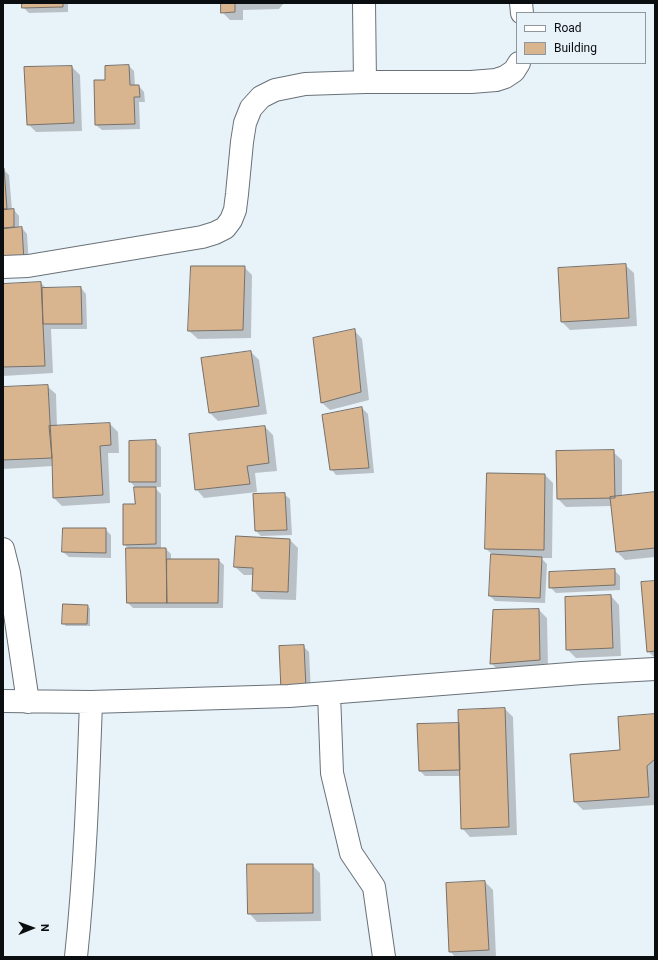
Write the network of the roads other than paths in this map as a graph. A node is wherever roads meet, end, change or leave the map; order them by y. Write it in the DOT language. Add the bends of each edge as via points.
graph roads {
  1 [pos="364,3"];
  2 [pos="518,64"];
  3 [pos="365,82"];
  4 [pos="3,267"];
  5 [pos="3,549"];
  6 [pos="655,669"];
  7 [pos="329,693"];
  8 [pos="3,701"];
  9 [pos="28,702"];
  10 [pos="91,702"];
  11 [pos="76,957"];
  12 [pos="384,957"];
  1 -- 3 [label="street"];
  2 -- 3 [label="street" via="514,72 496,80"];
  3 -- 4 [label="street" via="305,84 275,90 261,97 251,108 245,123 235,210 225,228 215,234 28,266"];
  5 -- 9 [label="street"];
  6 -- 7 [label="street"];
  7 -- 10 [label="street"];
  7 -- 12 [label="street" via="332,773 351,853 374,886"];
  8 -- 9 [label="street"];
  9 -- 10 [label="street"];
  10 -- 11 [label="street" via="86,835"];
}
